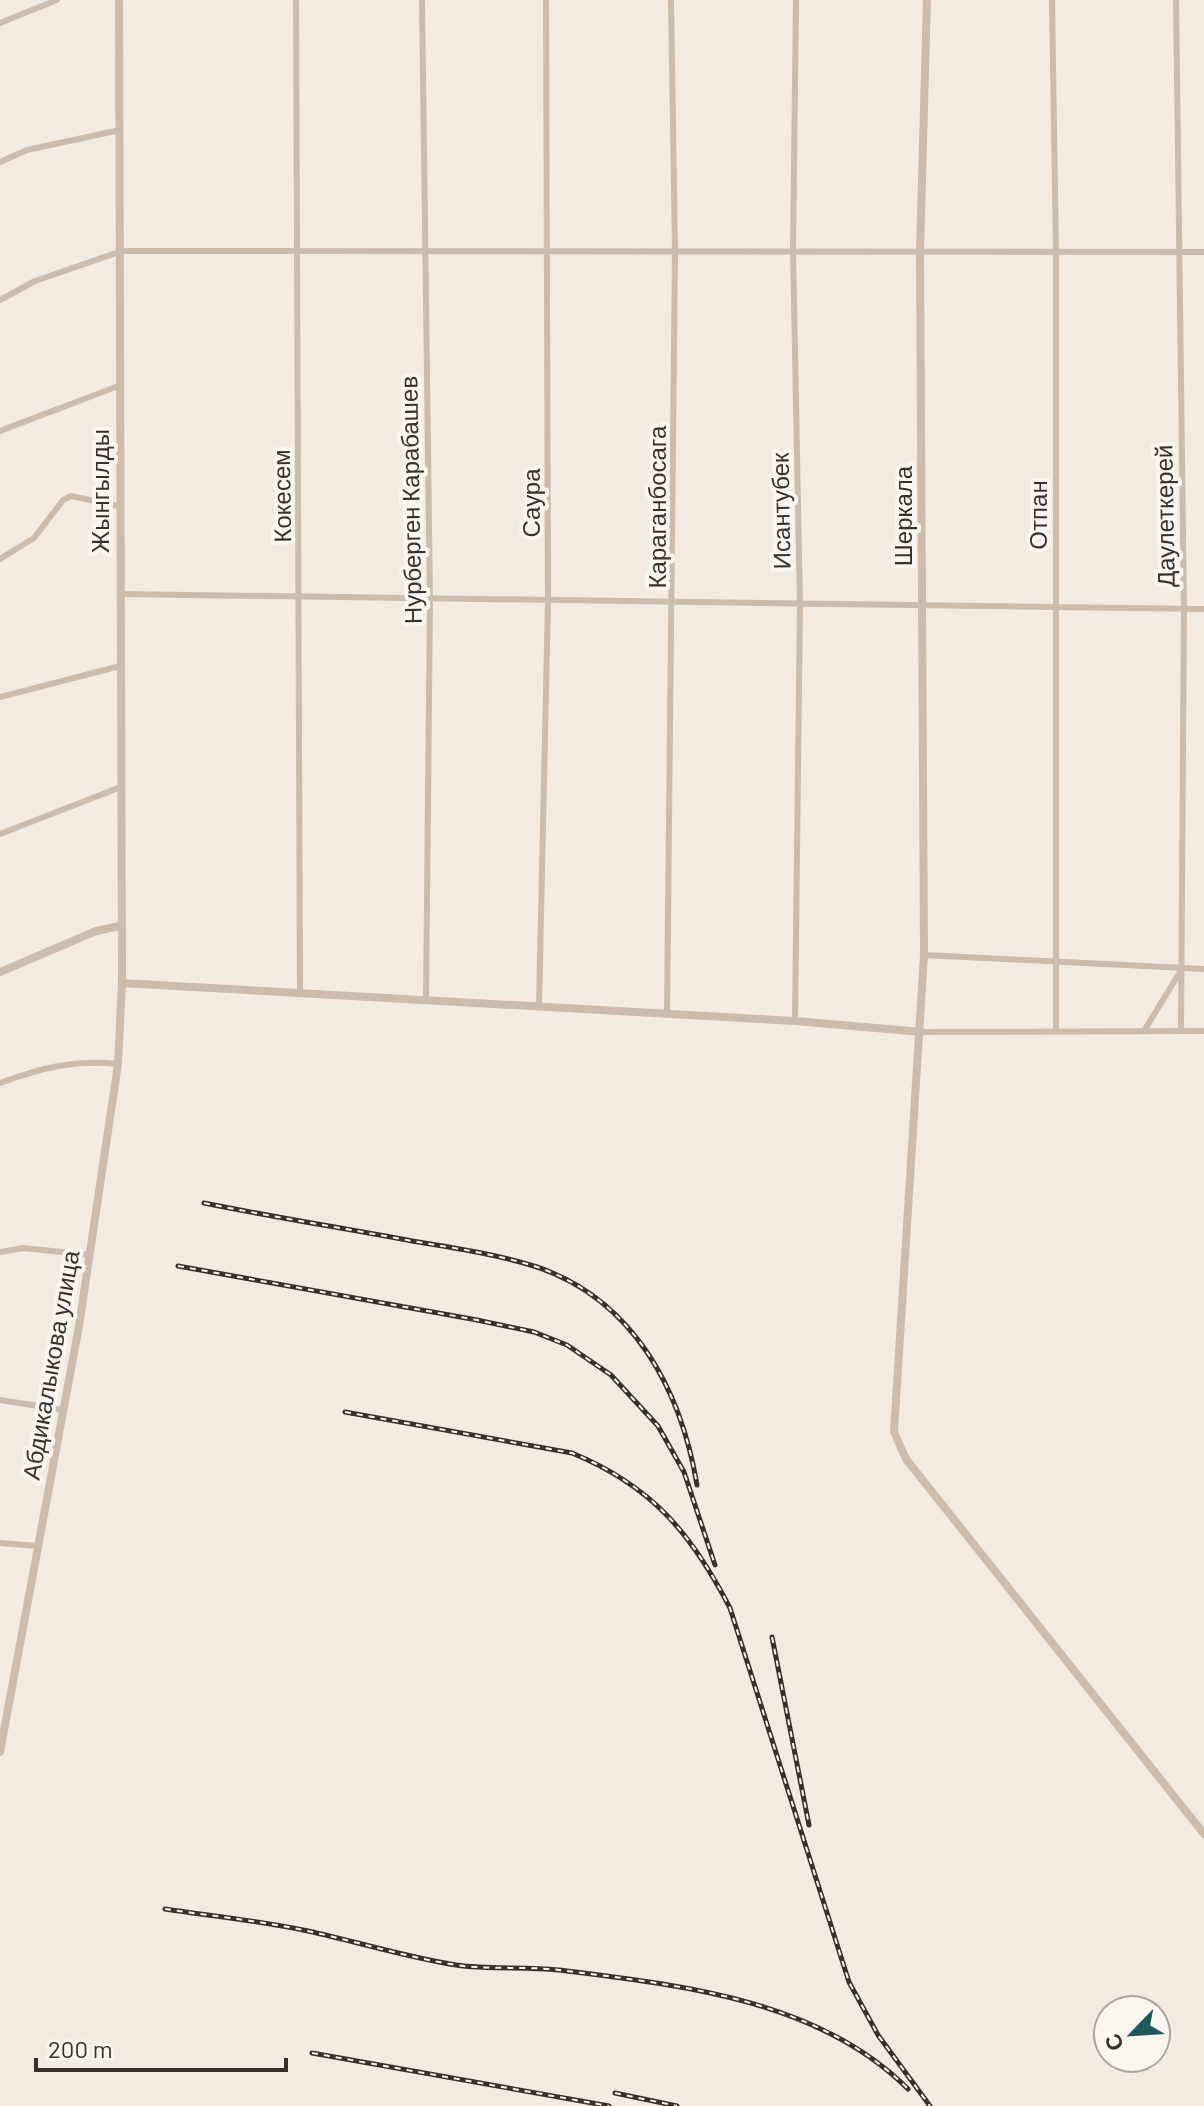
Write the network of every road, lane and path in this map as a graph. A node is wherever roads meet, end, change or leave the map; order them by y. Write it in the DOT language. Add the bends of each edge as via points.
graph roads {
  1 [pos="57,0"];
  2 [pos="119,0"];
  3 [pos="296,0"];
  4 [pos="422,0"];
  5 [pos="546,0"];
  6 [pos="671,0"];
  7 [pos="796,0"];
  8 [pos="927,0"];
  9 [pos="1052,0"];
  10 [pos="1176,0"];
  11 [pos="0,23"];
  12 [pos="120,130"];
  13 [pos="0,162"];
  14 [pos="122,251"];
  15 [pos="296,251"];
  16 [pos="425,251"];
  17 [pos="549,251"];
  18 [pos="675,251"];
  19 [pos="793,251"];
  20 [pos="920,251"];
  21 [pos="1056,251"];
  22 [pos="1177,252"];
  23 [pos="1204,252"];
  24 [pos="0,300"];
  25 [pos="121,385"];
  26 [pos="0,431"];
  27 [pos="118,506"];
  28 [pos="0,559"];
  29 [pos="119,594"];
  30 [pos="301,598"];
  31 [pos="430,600"];
  32 [pos="548,601"];
  33 [pos="673,603"];
  34 [pos="800,604"];
  35 [pos="923,605"];
  36 [pos="1054,605"];
  37 [pos="1184,609"];
  38 [pos="1204,609"];
  39 [pos="120,666"];
  40 [pos="0,697"];
  41 [pos="121,787"];
  42 [pos="0,834"];
  43 [pos="120,926"];
  44 [pos="924,955"];
  45 [pos="1057,962"];
  46 [pos="1182,969"];
  47 [pos="1204,969"];
  48 [pos="0,972"];
  49 [pos="122,983"];
  50 [pos="300,991"];
  51 [pos="426,999"];
  52 [pos="539,1006"];
  53 [pos="667,1013"];
  54 [pos="795,1021"];
  55 [pos="1056,1031"];
  56 [pos="1144,1031"];
  57 [pos="1181,1031"];
  58 [pos="1204,1031"];
  59 [pos="922,1032"];
  60 [pos="118,1064"];
  61 [pos="0,1083"];
  62 [pos="0,1252"];
  63 [pos="90,1255"];
  64 [pos="0,1400"];
  65 [pos="64,1410"];
  66 [pos="0,1543"];
  67 [pos="38,1546"];
  68 [pos="12,1691"];
  69 [pos="0,1702"];
  70 [pos="0,1752"];
  71 [pos="1204,1834"];
  1 -- 11 [label="street"];
  2 -- 12 [label="street, Жынгылды"];
  3 -- 15 [label="street, Кокесем"];
  4 -- 16 [label="street, Нурберген Карабашев"];
  5 -- 17 [label="street, Саура"];
  6 -- 18 [label="street, Караганбосага"];
  7 -- 19 [label="street, Исантубек"];
  8 -- 20 [label="street, Шеркала"];
  9 -- 21 [label="street, Отпан"];
  10 -- 22 [label="street, Даулеткерей"];
  12 -- 13 [label="street" via="27,150"];
  12 -- 14 [label="street, Жынгылды"];
  14 -- 15 [label="street"];
  14 -- 24 [label="street" via="35,281"];
  14 -- 25 [label="street, Жынгылды"];
  15 -- 16 [label="street"];
  15 -- 30 [label="street, Кокесем"];
  16 -- 17 [label="street"];
  16 -- 31 [label="street, Нурберген Карабашев"];
  17 -- 18 [label="street"];
  17 -- 32 [label="street, Саура"];
  18 -- 19 [label="street"];
  18 -- 33 [label="street, Караганбосага"];
  19 -- 20 [label="street"];
  19 -- 34 [label="street, Исантубек"];
  20 -- 21 [label="street"];
  20 -- 35 [label="street, Шеркала"];
  21 -- 22 [label="street"];
  21 -- 36 [label="street, Отпан"];
  22 -- 23 [label="street"];
  22 -- 37 [label="street, Даулеткерей"];
  25 -- 26 [label="street"];
  25 -- 27 [label="street, Жынгылды"];
  27 -- 28 [label="street" via="71,496 34,538"];
  27 -- 29 [label="street, Жынгылды"];
  29 -- 30 [label="street"];
  29 -- 39 [label="street, Жынгылды"];
  30 -- 31 [label="street"];
  30 -- 50 [label="street, Кокесем"];
  31 -- 32 [label="street"];
  31 -- 51 [label="street, Нурберген Карабашев"];
  32 -- 33 [label="street"];
  32 -- 52 [label="street, Саура"];
  33 -- 34 [label="street"];
  33 -- 53 [label="street, Караганбосага"];
  34 -- 35 [label="street"];
  34 -- 54 [label="street, Исантубек"];
  35 -- 36 [label="street"];
  35 -- 44 [label="street, Шеркала"];
  36 -- 37 [label="street"];
  36 -- 45 [label="street, Отпан"];
  37 -- 38 [label="street"];
  37 -- 46 [label="street, Даулеткерей"];
  39 -- 40 [label="street"];
  39 -- 41 [label="street, Жынгылды"];
  41 -- 42 [label="street"];
  41 -- 43 [label="street, Жынгылды"];
  43 -- 48 [label="street"];
  43 -- 49 [label="street, Жынгылды"];
  44 -- 45 [label="street"];
  44 -- 59 [label="street, Шеркала"];
  45 -- 46 [label="street"];
  45 -- 55 [label="street, Отпан"];
  46 -- 47 [label="street"];
  46 -- 56 [label="street"];
  46 -- 57 [label="street, Даулеткерей"];
  49 -- 50 [label="street"];
  49 -- 60 [label="street, Абдикалыкова улица"];
  50 -- 51 [label="street"];
  51 -- 52 [label="street"];
  52 -- 53 [label="street"];
  53 -- 54 [label="street"];
  54 -- 59 [label="street"];
  55 -- 56 [label="street"];
  55 -- 59 [label="street"];
  56 -- 57 [label="street"];
  57 -- 58 [label="street"];
  59 -- 71 [label="street, Шеркала" via="894,1432 906,1459"];
  60 -- 61 [label="street" via="86,1060"];
  60 -- 63 [label="street, Абдикалыкова улица"];
  62 -- 63 [label="street" via="23,1248"];
  63 -- 65 [label="street, Абдикалыкова улица"];
  64 -- 65 [label="street"];
  65 -- 67 [label="street, Абдикалыкова улица"];
  66 -- 67 [label="street"];
  67 -- 68 [label="street, Абдикалыкова улица"];
  68 -- 69 [label="street"];
  68 -- 70 [label="street, Абдикалыкова улица"];
}
